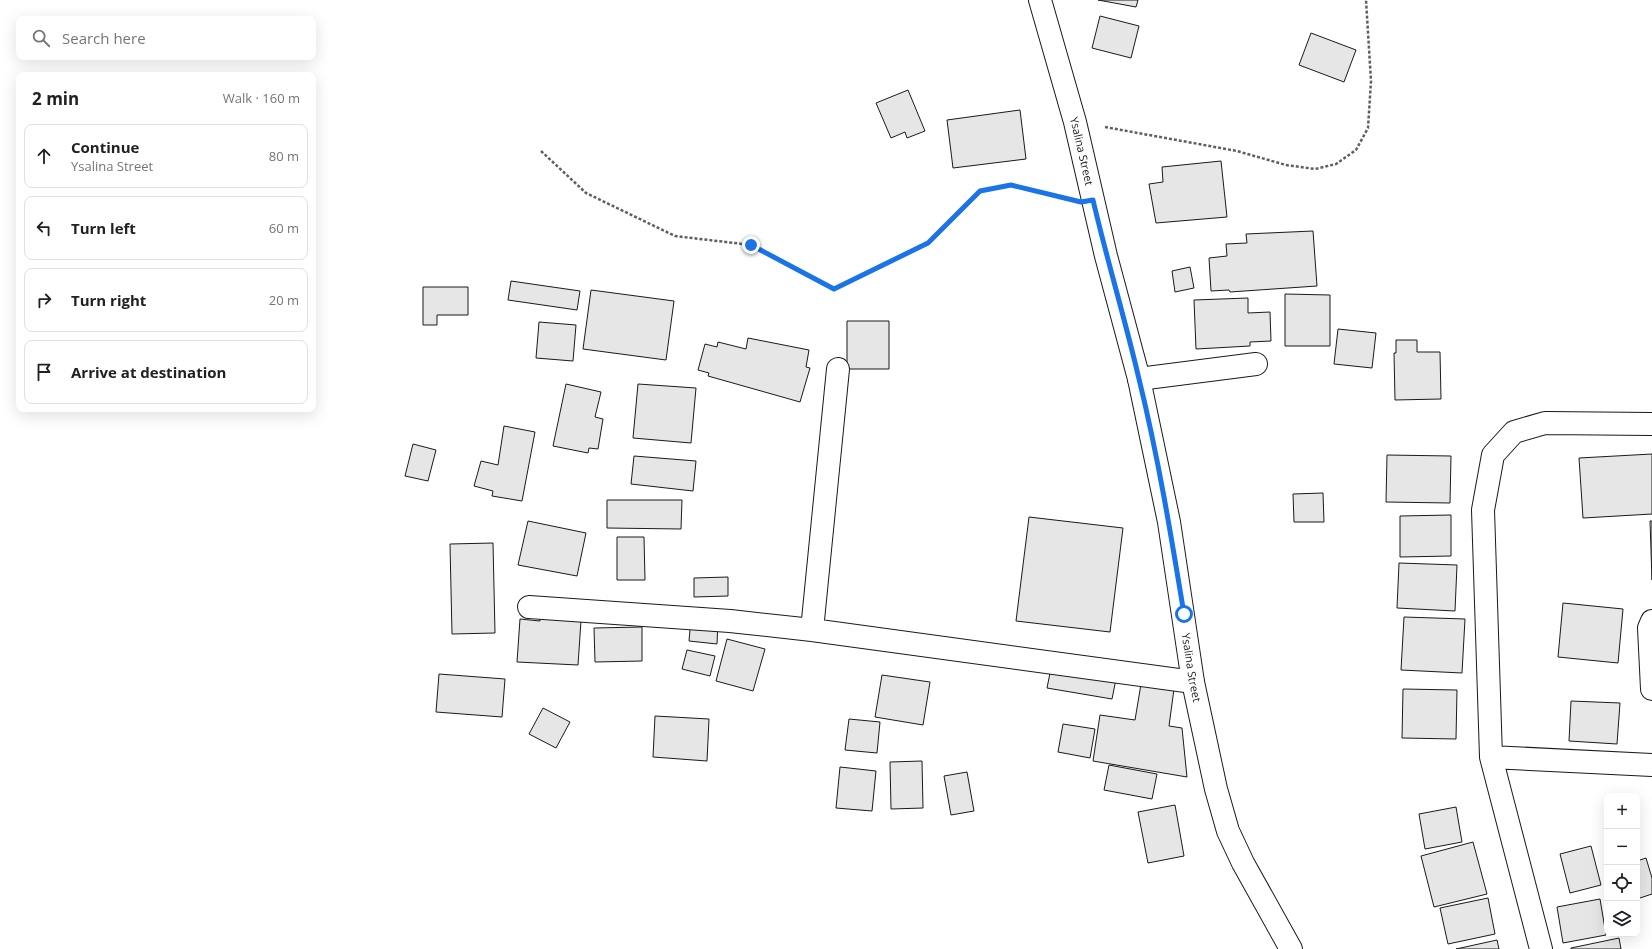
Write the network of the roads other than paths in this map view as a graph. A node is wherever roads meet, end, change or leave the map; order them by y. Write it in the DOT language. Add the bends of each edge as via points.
graph roads {
  1 [pos="1040,0"];
  2 [pos="1256,364"];
  3 [pos="838,368"];
  4 [pos="1139,379"];
  5 [pos="1652,424"];
  6 [pos="529,607"];
  7 [pos="1652,621"];
  8 [pos="812,630"];
  9 [pos="1193,682"];
  10 [pos="1652,689"];
  11 [pos="1491,757"];
  12 [pos="1652,765"];
  13 [pos="1290,949"];
  14 [pos="1541,949"];
  1 -- 4 [label="street, Ysalina Street" via="1075,122 1106,256"];
  2 -- 4 [label="street"];
  3 -- 8 [label="street"];
  4 -- 9 [label="street, Ysalina Street" via="1169,522"];
  5 -- 11 [label="street" via="1545,423 1514,432 1493,454 1483,510"];
  6 -- 8 [label="street" via="730,621"];
  7 -- 10 [label="street" via="1648,628"];
  8 -- 9 [label="street"];
  9 -- 13 [label="street, Ysalina Street" via="1216,789 1228,831"];
  11 -- 12 [label="street"];
  11 -- 14 [label="street"];
}
